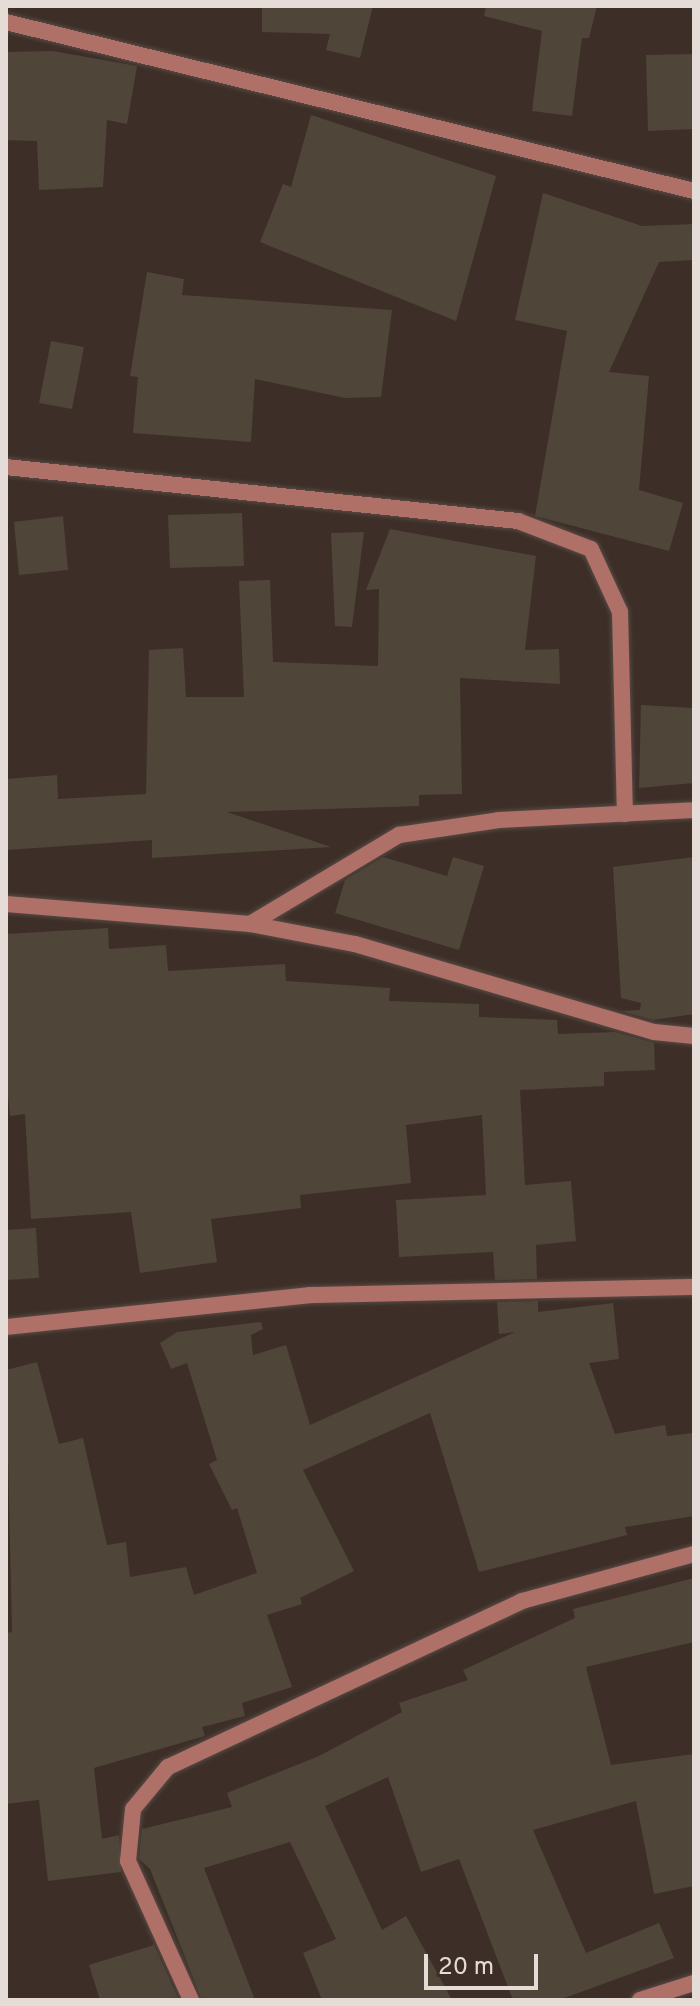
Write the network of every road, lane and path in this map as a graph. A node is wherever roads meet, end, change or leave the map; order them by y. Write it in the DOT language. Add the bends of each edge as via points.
graph roads {
  1 [pos="6,22"];
  2 [pos="694,191"];
  3 [pos="6,467"];
  4 [pos="694,810"];
  5 [pos="625,814"];
  6 [pos="6,904"];
  7 [pos="250,924"];
  8 [pos="694,1036"];
  9 [pos="694,1287"];
  10 [pos="6,1327"];
  11 [pos="694,1554"];
  12 [pos="694,1983"];
  13 [pos="191,2000"];
  14 [pos="640,2000"];
  1 -- 2 [label="street"];
  3 -- 5 [label="street" via="518,521 591,549 620,612"];
  4 -- 5 [label="street"];
  5 -- 7 [label="street" via="399,835"];
  6 -- 7 [label="street"];
  7 -- 8 [label="street" via="355,944 654,1032"];
  9 -- 10 [label="street" via="310,1295"];
  11 -- 13 [label="street" via="522,1601 168,1767 133,1809 128,1861"];
  12 -- 14 [label="street"];
}
